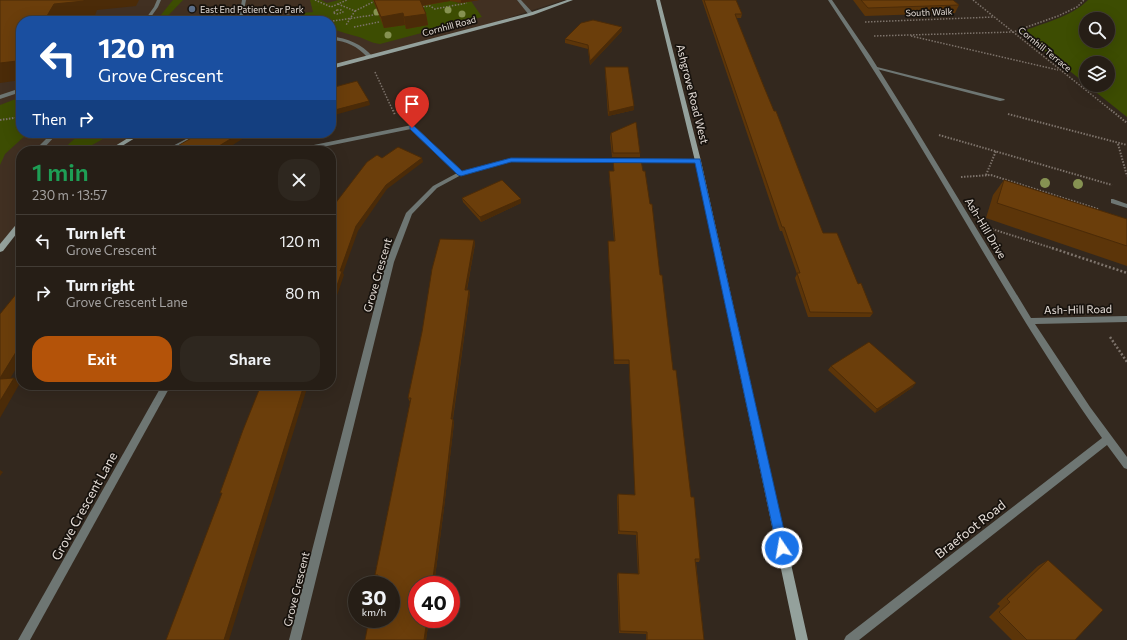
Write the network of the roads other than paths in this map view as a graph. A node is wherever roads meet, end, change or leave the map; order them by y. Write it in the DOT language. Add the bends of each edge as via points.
graph roads {
  1 [pos="159,0"];
  2 [pos="244,0"];
  3 [pos="519,0"];
  4 [pos="571,0"];
  5 [pos="658,0"];
  6 [pos="830,0"];
  7 [pos="242,9"];
  8 [pos="206,12"];
  9 [pos="531,14"];
  10 [pos="150,16"];
  11 [pos="241,16"];
  12 [pos="336,39"];
  13 [pos="369,57"];
  14 [pos="336,66"];
  15 [pos="875,67"];
  16 [pos="16,92"];
  17 [pos="0,97"];
  18 [pos="1002,100"];
  19 [pos="50,138"];
  20 [pos="132,138"];
  21 [pos="191,138"];
  22 [pos="42,146"];
  23 [pos="120,146"];
  24 [pos="176,146"];
  25 [pos="320,146"];
  26 [pos="698,161"];
  27 [pos="461,173"];
  28 [pos="1113,201"];
  29 [pos="1127,206"];
  30 [pos="16,229"];
  31 [pos="0,248"];
  32 [pos="1127,319"];
  33 [pos="1029,321"];
  34 [pos="164,390"];
  35 [pos="1107,439"];
  36 [pos="1127,465"];
  37 [pos="24,640"];
  38 [pos="295,640"];
  39 [pos="802,640"];
  40 [pos="850,640"];
  1 -- 10 [label="street"];
  2 -- 7 [label="street"];
  3 -- 9 [label="street"];
  4 -- 9 [label="street, Cornhill Road"];
  5 -- 26 [label="street, Ashgrove Road West"];
  6 -- 15 [label="street, Ash-Hill Drive"];
  7 -- 8 [label="street"];
  7 -- 11 [label="street"];
  9 -- 13 [label="street, Cornhill Road"];
  12 -- 13 [label="street" via="355,43 362,47"];
  13 -- 14 [label="street, Cornhill Road"];
  15 -- 18 [label="street"];
  15 -- 33 [label="street, Ash-Hill Drive"];
  16 -- 17 [label="street"];
  19 -- 22 [label="street"];
  20 -- 23 [label="street"];
  21 -- 24 [label="street"];
  25 -- 27 [label="street" via="412,128"];
  26 -- 27 [label="street, Grove Crescent" via="511,160"];
  26 -- 39 [label="street, Ashgrove Road West"];
  27 -- 38 [label="street, Grove Crescent" via="436,187 409,214 390,262"];
  28 -- 29 [label="street"];
  30 -- 31 [label="street"];
  32 -- 33 [label="street, Ash-Hill Road"];
  33 -- 35 [label="street, Ash-Hill Drive"];
  34 -- 37 [label="street, Grove Crescent Lane"];
  35 -- 36 [label="street, Ash-Hill Drive"];
  35 -- 40 [label="street, Braefoot Road"];
}
